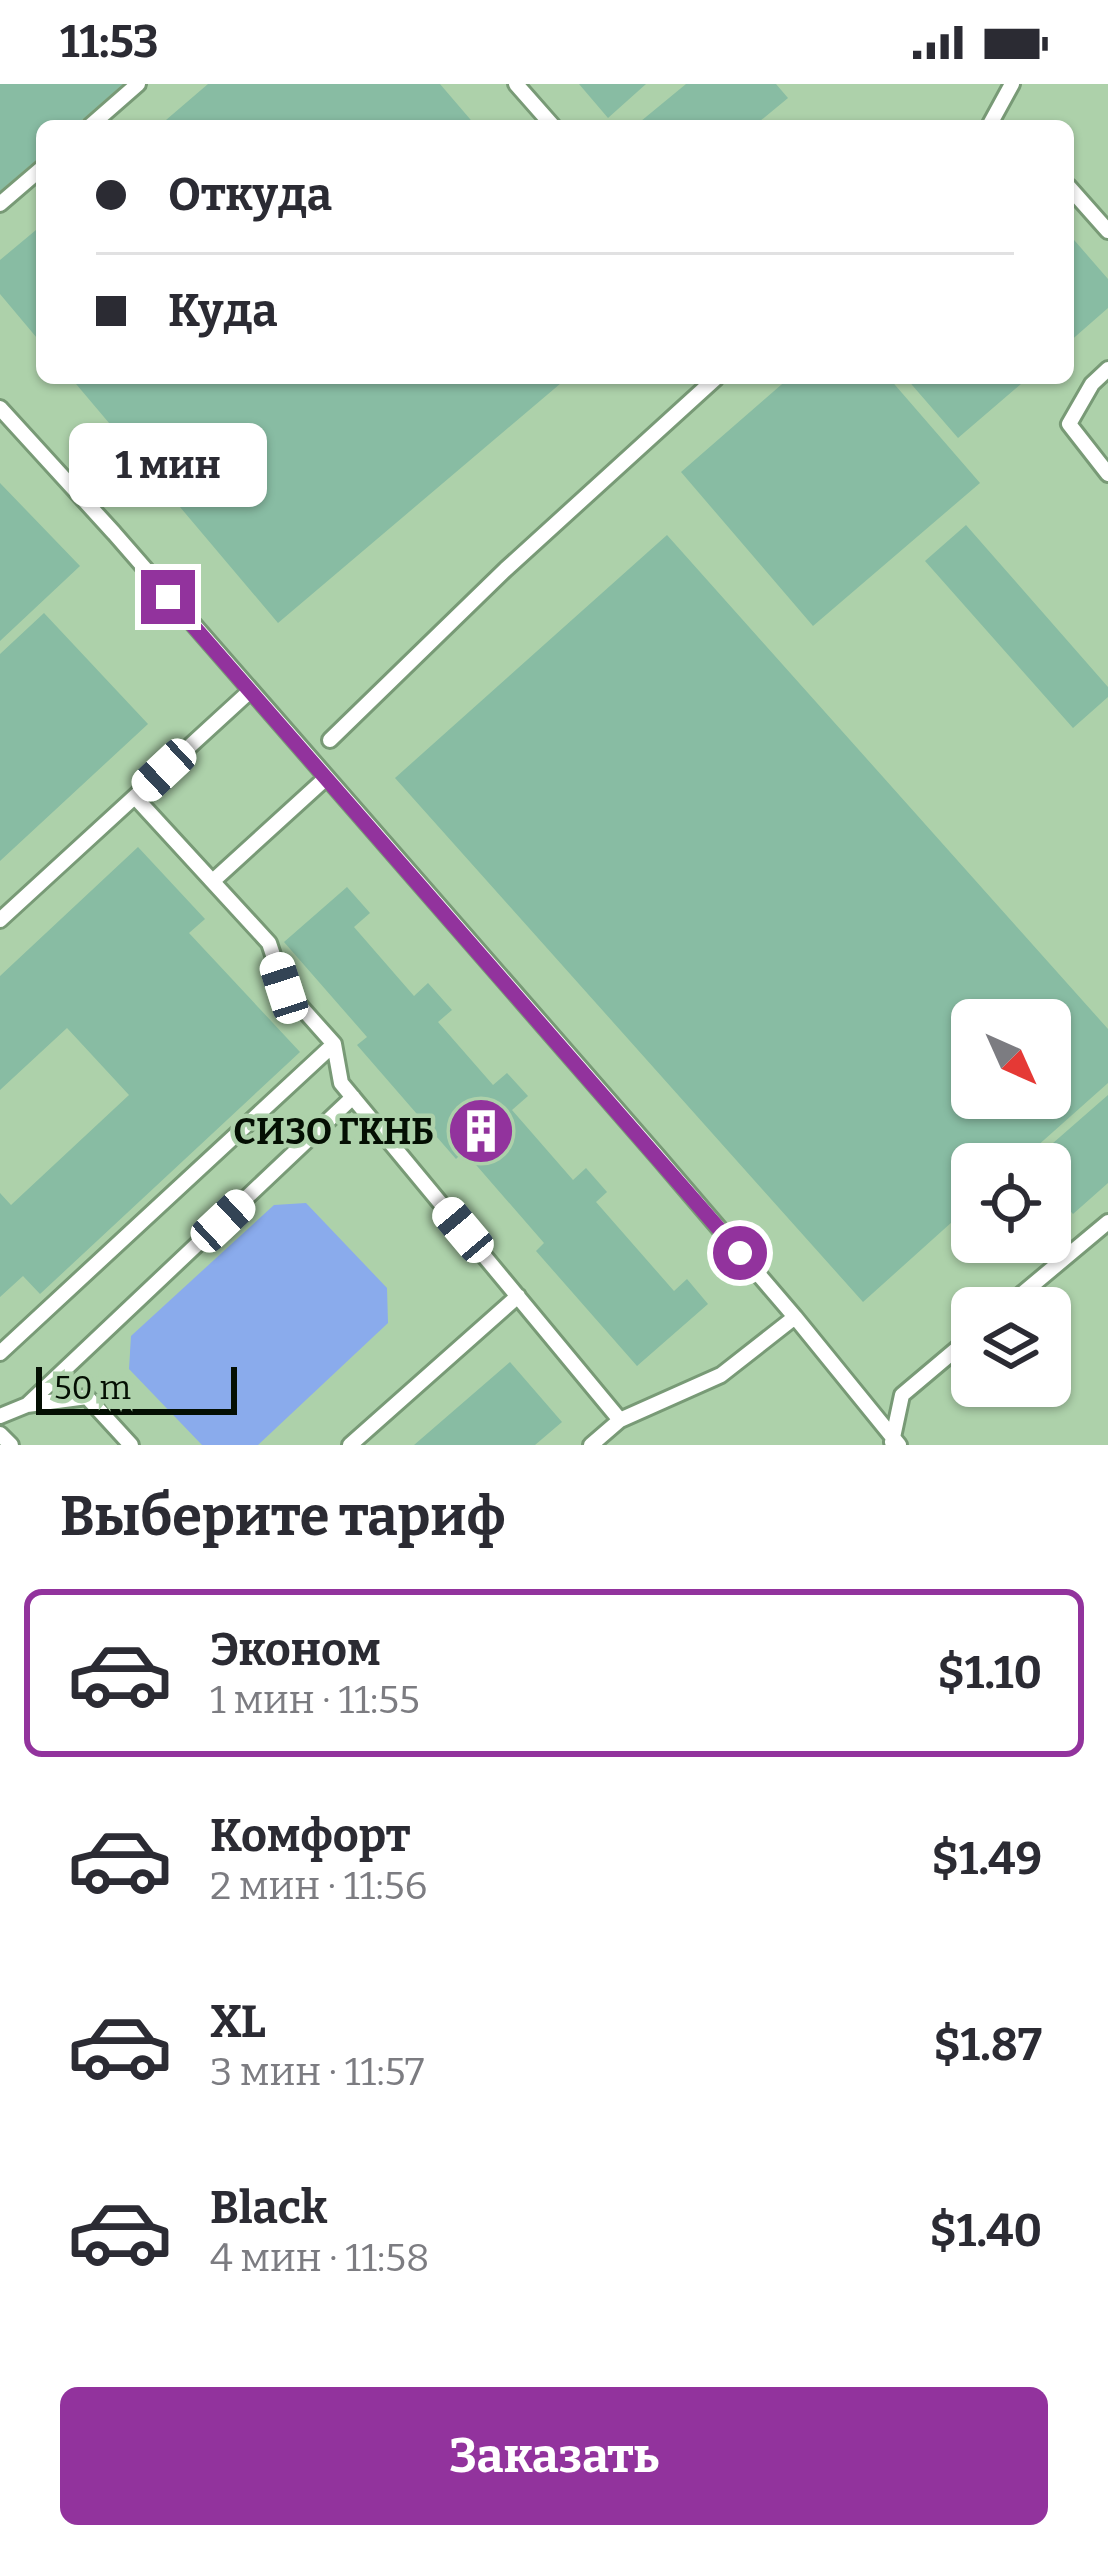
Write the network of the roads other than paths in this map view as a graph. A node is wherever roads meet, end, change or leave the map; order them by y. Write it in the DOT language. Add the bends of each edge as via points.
graph roads {
  1 [pos="138,84"];
  2 [pos="516,84"];
  3 [pos="1012,84"];
  4 [pos="97,120"];
  5 [pos="548,120"];
  6 [pos="992,120"];
  7 [pos="36,173"];
  8 [pos="1074,193"];
  9 [pos="0,204"];
  10 [pos="1108,231"];
  11 [pos="1108,370"];
  12 [pos="709,384"];
  13 [pos="0,408"];
  14 [pos="1108,474"];
  15 [pos="250,692"];
  16 [pos="330,740"];
  17 [pos="326,778"];
  18 [pos="135,797"];
  19 [pos="214,880"];
  20 [pos="0,920"];
  21 [pos="334,1044"];
  22 [pos="353,1097"];
  23 [pos="1108,1222"];
  24 [pos="1030,1287"];
  25 [pos="518,1296"];
  26 [pos="795,1317"];
  27 [pos="0,1353"];
  28 [pos="951,1354"];
  29 [pos="27,1406"];
  30 [pos="0,1416"];
  31 [pos="620,1420"];
  32 [pos="0,1434"];
  33 [pos="894,1444"];
  34 [pos="11,1445"];
  35 [pos="131,1445"];
  36 [pos="350,1445"];
  37 [pos="592,1445"];
  1 -- 4 [label="lane"];
  2 -- 5 [label="lane"];
  3 -- 6 [label="lane"];
  7 -- 9 [label="lane"];
  8 -- 10 [label="lane"];
  11 -- 14 [label="lane" via="1069,424"];
  12 -- 16 [label="lane"];
  13 -- 15 [label="lane"];
  15 -- 17 [label="lane"];
  15 -- 18 [label="lane"];
  17 -- 19 [label="lane"];
  17 -- 26 [label="lane"];
  18 -- 19 [label="lane"];
  18 -- 20 [label="lane"];
  19 -- 21 [label="lane" via="269,943 284,988"];
  21 -- 22 [label="lane" via="341,1083"];
  21 -- 27 [label="lane"];
  22 -- 25 [label="lane"];
  22 -- 29 [label="lane"];
  23 -- 24 [label="lane"];
  25 -- 31 [label="lane"];
  25 -- 36 [label="lane"];
  26 -- 31 [label="lane" via="721,1375"];
  26 -- 33 [label="lane"];
  28 -- 33 [label="lane" via="902,1395"];
  29 -- 30 [label="lane"];
  29 -- 35 [label="lane" via="87,1397"];
  31 -- 37 [label="lane"];
  32 -- 34 [label="lane"];
}
